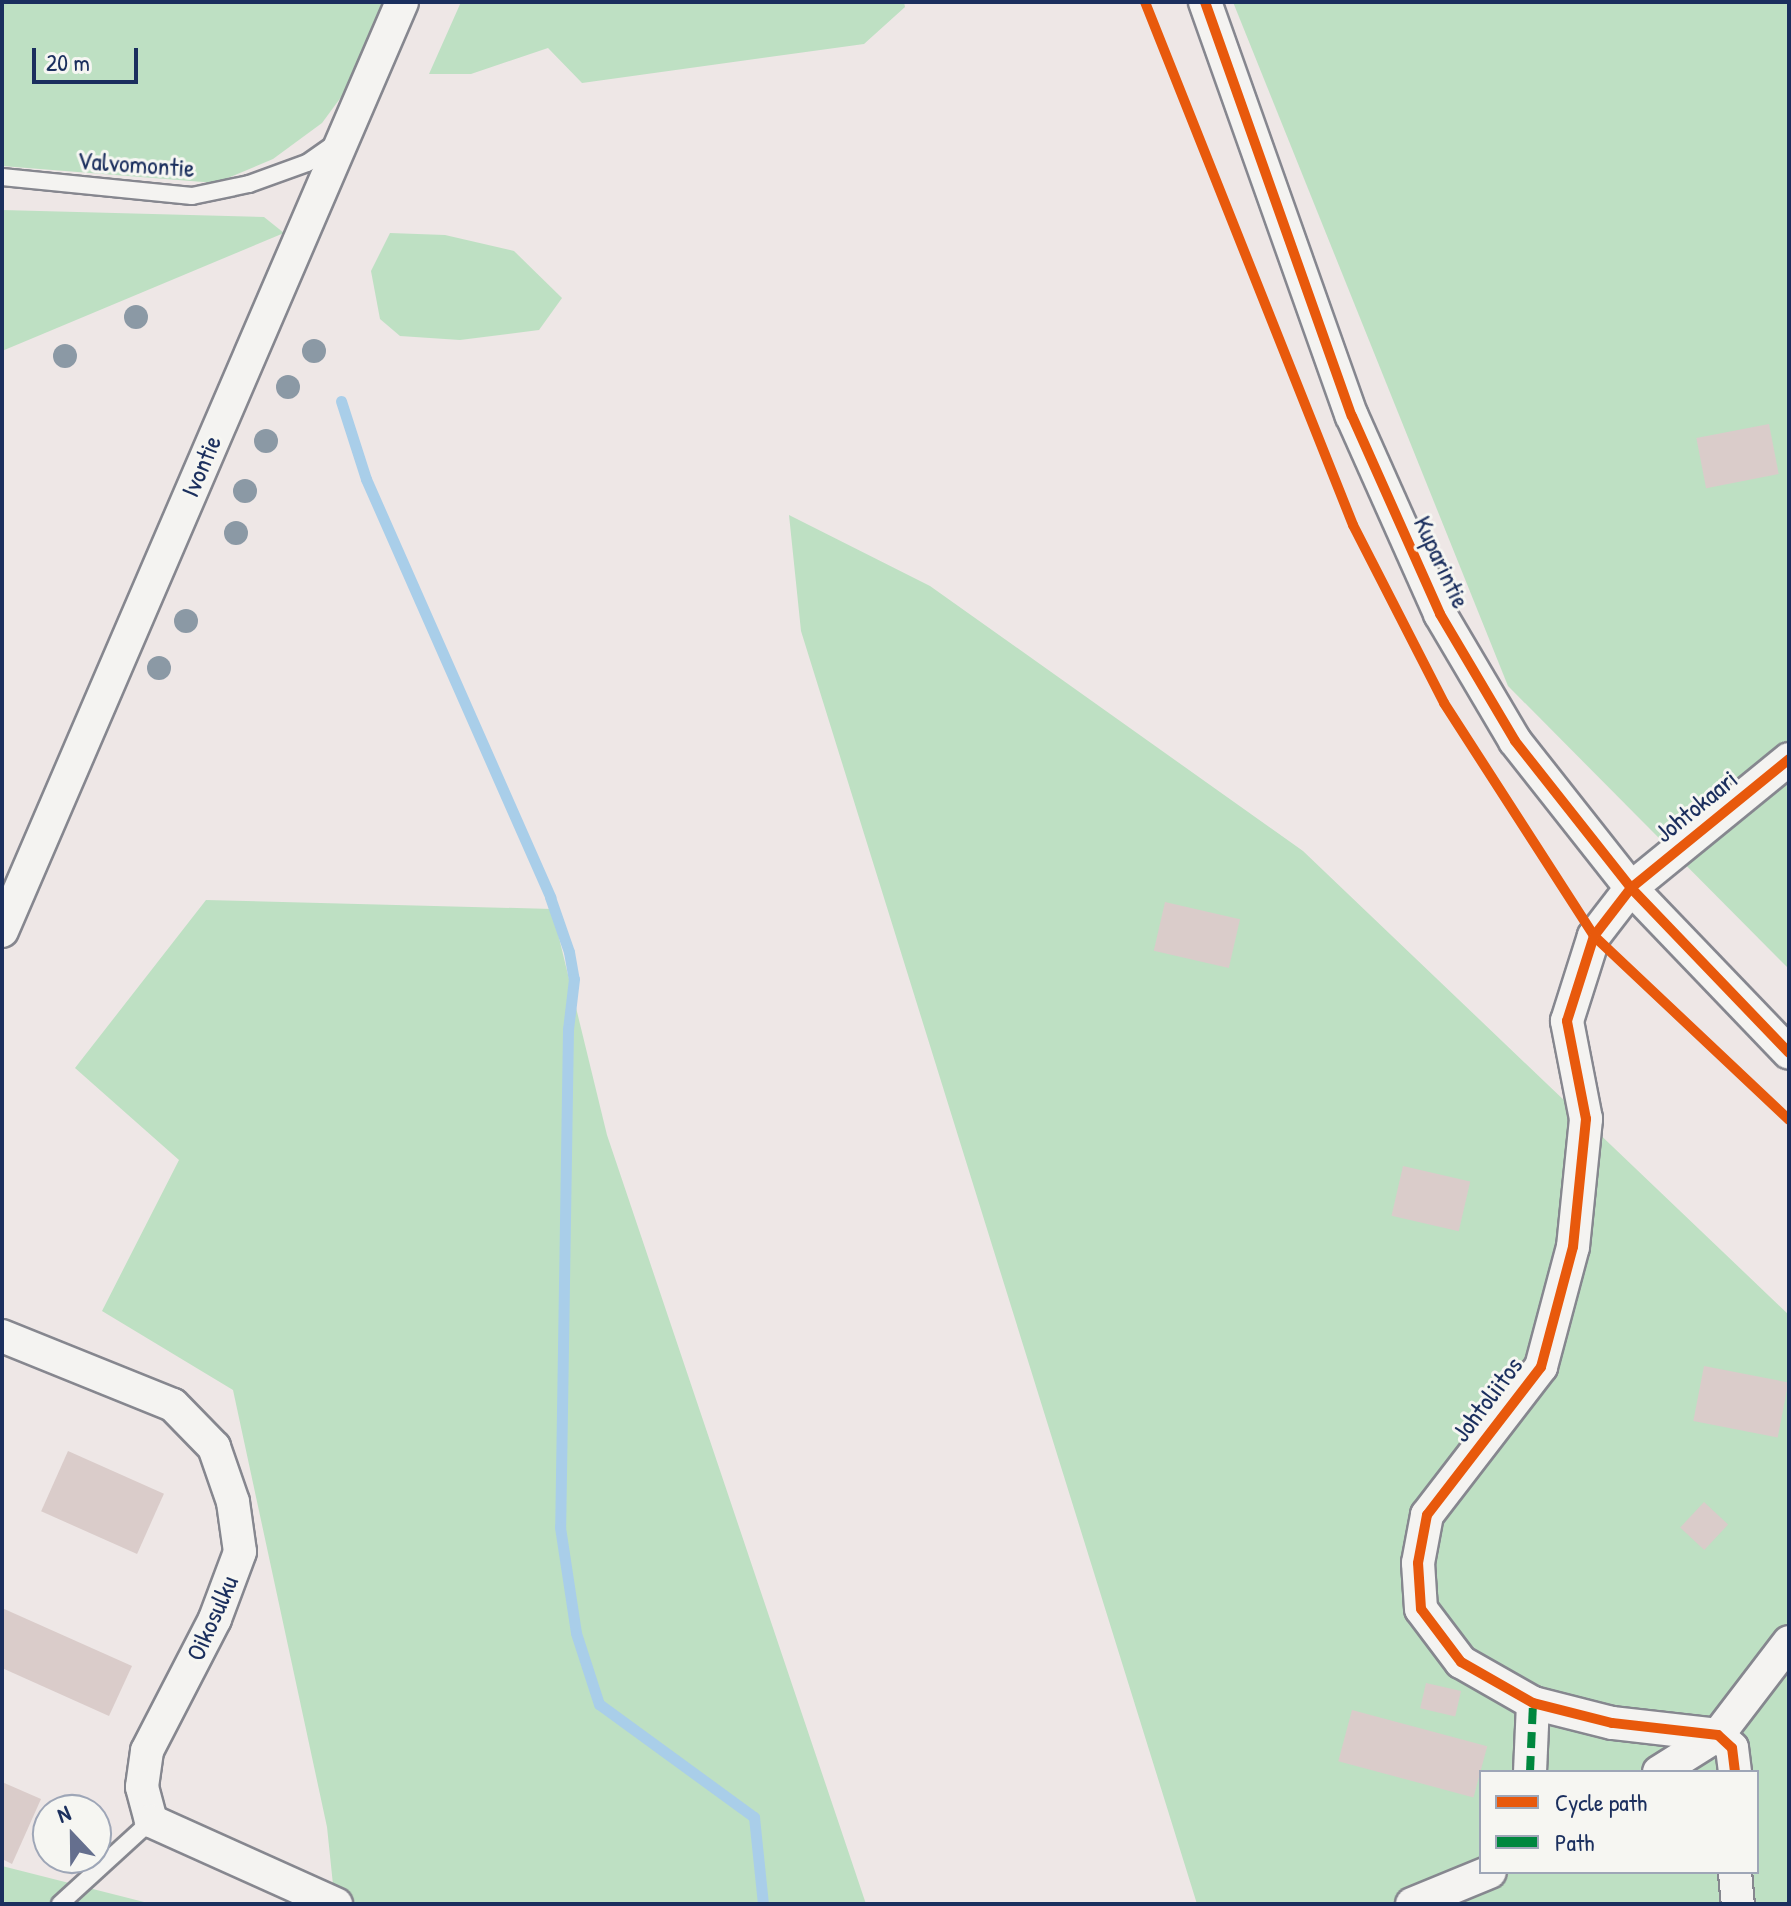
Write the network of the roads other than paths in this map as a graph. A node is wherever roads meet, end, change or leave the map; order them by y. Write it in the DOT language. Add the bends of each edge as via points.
graph roads {
  1 [pos="402,2"];
  2 [pos="1205,2"];
  3 [pos="349,134"];
  4 [pos="2,177"];
  5 [pos="1789,759"];
  6 [pos="1631,888"];
  7 [pos="2,931"];
  8 [pos="1789,1053"];
  9 [pos="2,1336"];
  10 [pos="1789,1642"];
  11 [pos="1533,1703"];
  12 [pos="1718,1735"];
  13 [pos="1530,1770"];
  14 [pos="1662,1770"];
  15 [pos="1735,1770"];
  16 [pos="151,1821"];
  17 [pos="1485,1874"];
  18 [pos="1735,1874"];
  19 [pos="60,1904"];
  20 [pos="336,1904"];
  21 [pos="1412,1904"];
  22 [pos="1738,1904"];
  1 -- 3 [label="street, Ivontie"];
  2 -- 6 [label="street, Kuparintie" via="1352,416 1440,614 1515,741"];
  3 -- 4 [label="lane, Valvomontie" via="307,163 249,184 192,196"];
  3 -- 7 [label="street, Ivontie"];
  5 -- 6 [label="street, Johtokaari"];
  6 -- 8 [label="street, Kuparintie"];
  6 -- 11 [label="street, Johtoliitos" via="1594,936 1567,1021 1586,1119 1573,1247 1541,1367 1427,1515 1418,1563 1421,1609 1461,1662"];
  9 -- 16 [label="street, Oikosulku" via="173,1405 214,1447 233,1502 240,1552 215,1619 147,1751 142,1787"];
  10 -- 12 [label="street"];
  11 -- 12 [label="street, Johtoliitos" via="1612,1723"];
  11 -- 13 [label="street"];
  12 -- 14 [label="street"];
  12 -- 15 [label="street" via="1732,1748"];
  16 -- 19 [label="lane"];
  16 -- 20 [label="street"];
  17 -- 21 [label="street"];
  18 -- 22 [label="street"];
}
